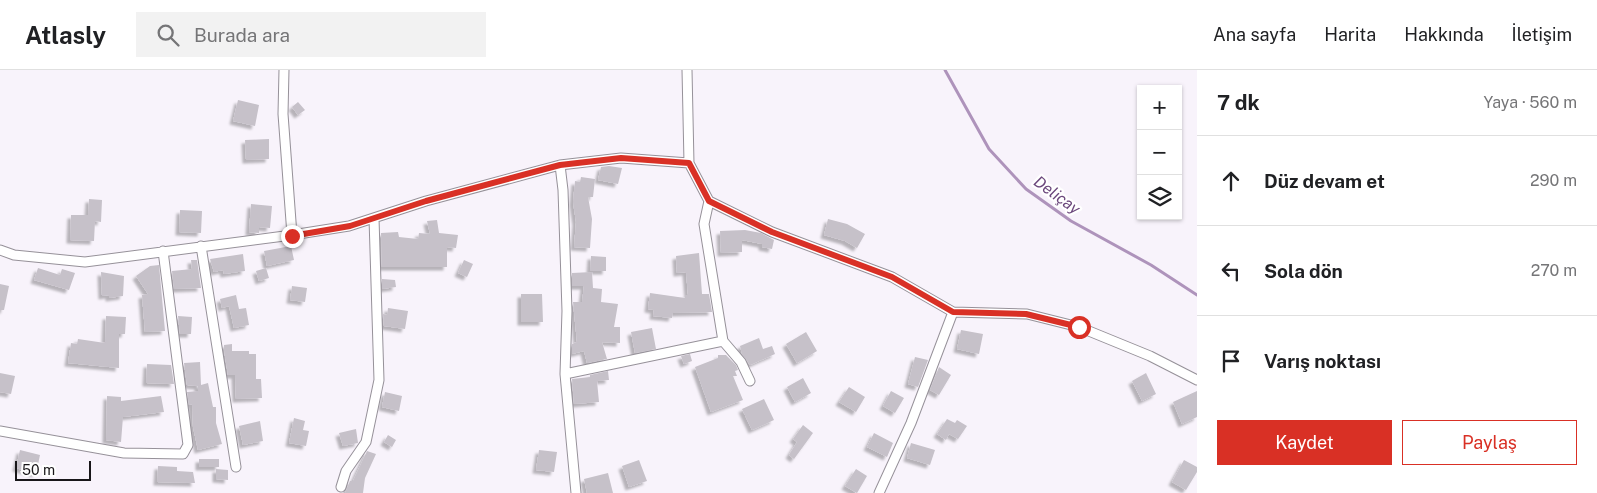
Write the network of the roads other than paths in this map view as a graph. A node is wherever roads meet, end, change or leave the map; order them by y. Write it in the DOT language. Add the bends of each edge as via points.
graph roads {
  1 [pos="284,70"];
  2 [pos="687,70"];
  3 [pos="689,163"];
  4 [pos="560,165"];
  5 [pos="709,201"];
  6 [pos="374,218"];
  7 [pos="292,236"];
  8 [pos="201,246"];
  9 [pos="0,250"];
  10 [pos="163,251"];
  11 [pos="953,312"];
  12 [pos="723,341"];
  13 [pos="565,374"];
  14 [pos="1197,380"];
  15 [pos="750,381"];
  16 [pos="0,431"];
  17 [pos="236,467"];
  18 [pos="341,487"];
  19 [pos="576,493"];
  20 [pos="879,493"];
  1 -- 7 [label="street" via="283,114"];
  2 -- 3 [label="street"];
  3 -- 4 [label="street" via="621,158"];
  3 -- 5 [label="street"];
  4 -- 6 [label="street" via="498,180"];
  4 -- 13 [label="street" via="567,311"];
  5 -- 11 [label="street" via="772,232 892,277"];
  5 -- 12 [label="street" via="704,224"];
  6 -- 7 [label="street" via="350,226"];
  6 -- 18 [label="street" via="379,380 366,442 346,471"];
  7 -- 8 [label="street"];
  8 -- 10 [label="street"];
  8 -- 17 [label="street"];
  9 -- 10 [label="street" via="14,255 85,262"];
  10 -- 16 [label="street" via="188,444 183,454 124,453"];
  11 -- 14 [label="street" via="1026,314 1079,327 1150,356"];
  11 -- 20 [label="street" via="911,423"];
  12 -- 13 [label="street"];
  12 -- 15 [label="street" via="741,362"];
  13 -- 19 [label="street"];
}
